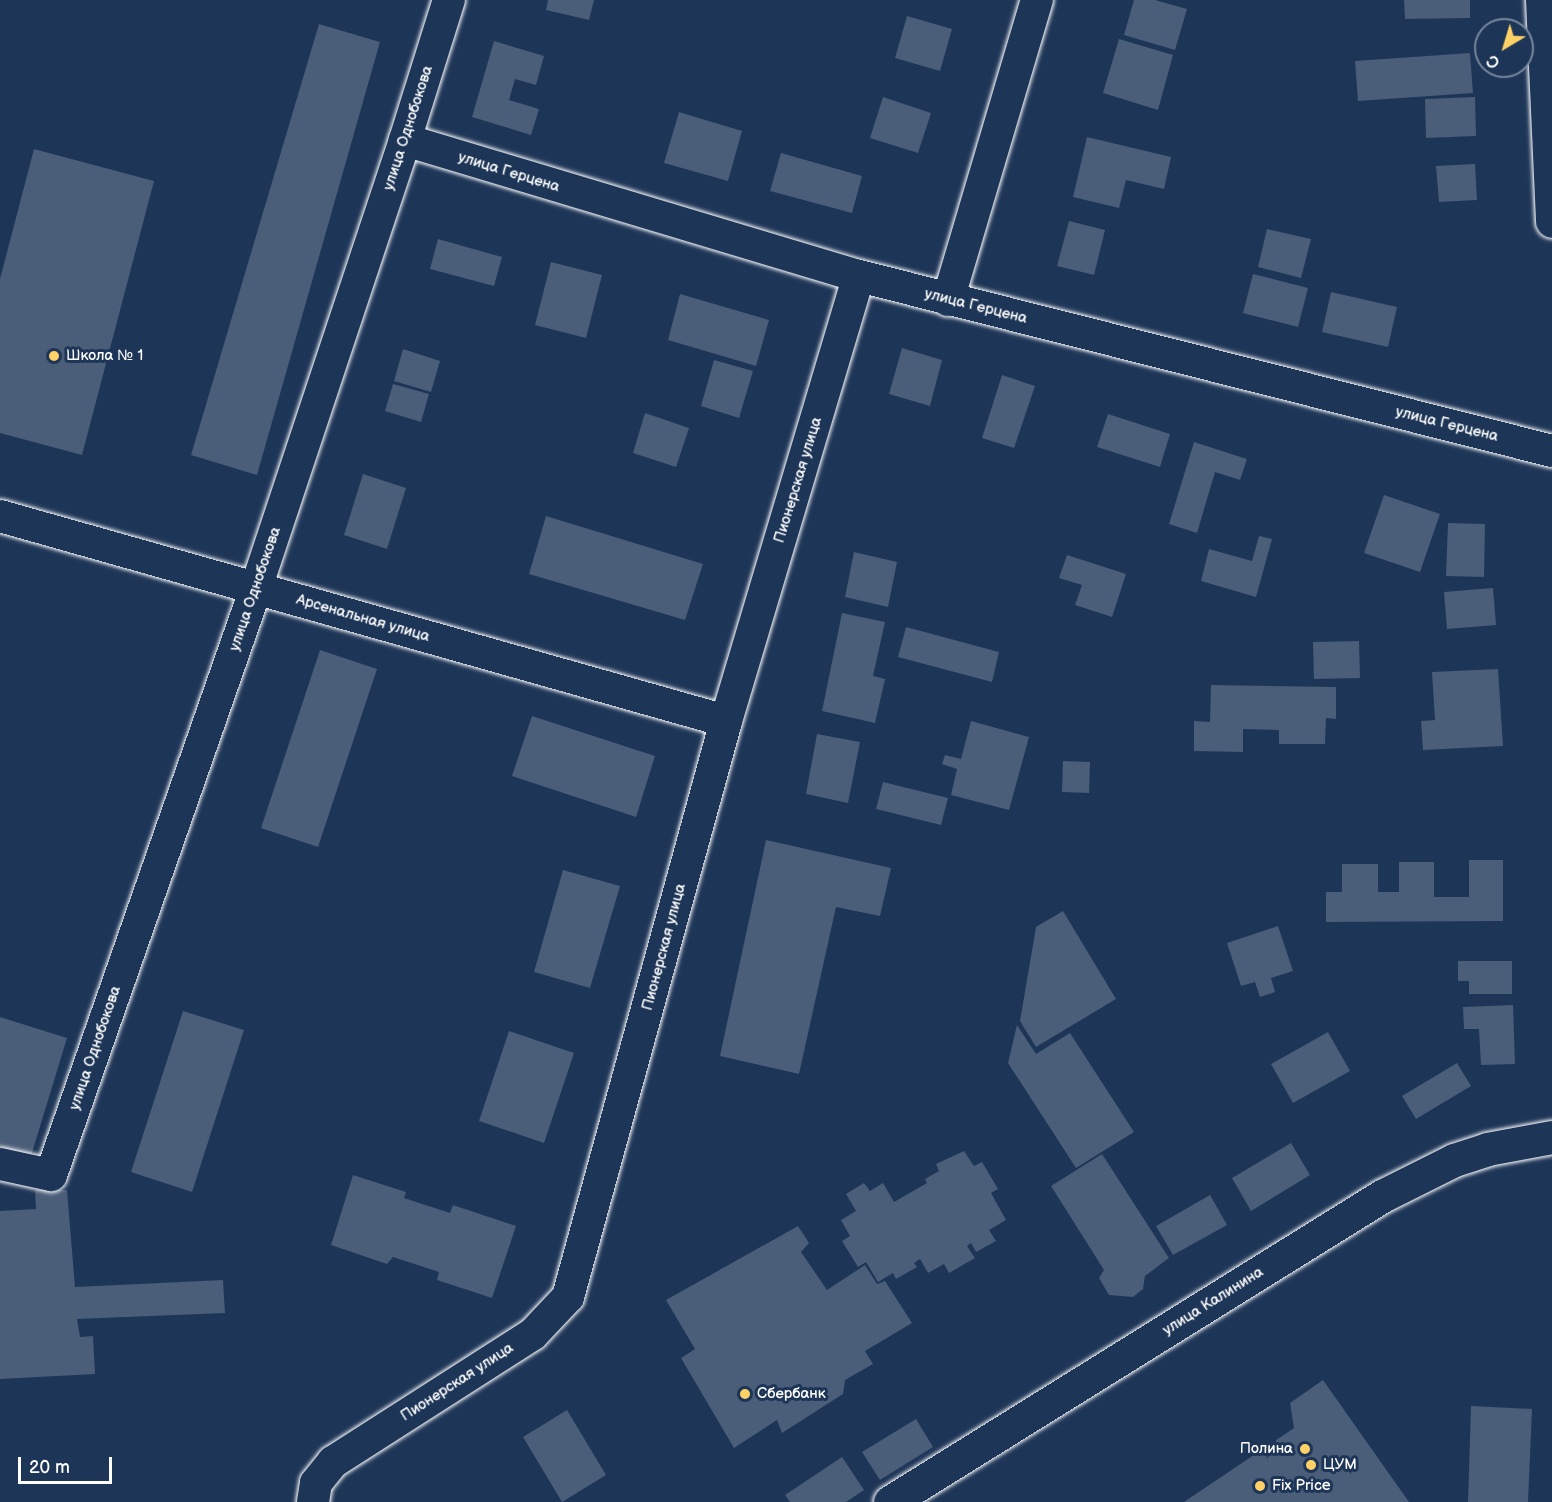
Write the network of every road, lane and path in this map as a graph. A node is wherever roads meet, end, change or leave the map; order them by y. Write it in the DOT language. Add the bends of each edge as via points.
graph roads {
  1 [pos="449,0"];
  2 [pos="1037,0"];
  3 [pos="1542,0"];
  4 [pos="405,141"];
  5 [pos="1552,222"];
  6 [pos="859,276"];
  7 [pos="948,300"];
  8 [pos="1552,451"];
  9 [pos="0,516"];
  10 [pos="256,588"];
  11 [pos="726,721"];
  12 [pos="1552,1137"];
  13 [pos="0,1164"];
  14 [pos="313,1502"];
  15 [pos="890,1502"];
  1 -- 4 [label="street, улица Однобокова"];
  2 -- 7 [label="street"];
  3 -- 5 [label="street"];
  4 -- 6 [label="street, улица Герцена"];
  4 -- 10 [label="street, улица Однобокова"];
  6 -- 7 [label="street, улица Герцена"];
  6 -- 11 [label="street, Пионерская улица"];
  7 -- 8 [label="street, улица Герцена"];
  9 -- 10 [label="street, Арсенальная улица"];
  10 -- 11 [label="street, Арсенальная улица"];
  10 -- 13 [label="street, улица Однобокова" via="51,1175"];
  11 -- 14 [label="street, Пионерская улица" via="568,1298 533,1334 333,1462 316,1483"];
  12 -- 15 [label="main road, улица Калинина" via="1487,1149 1454,1160 1382,1196"];
}
